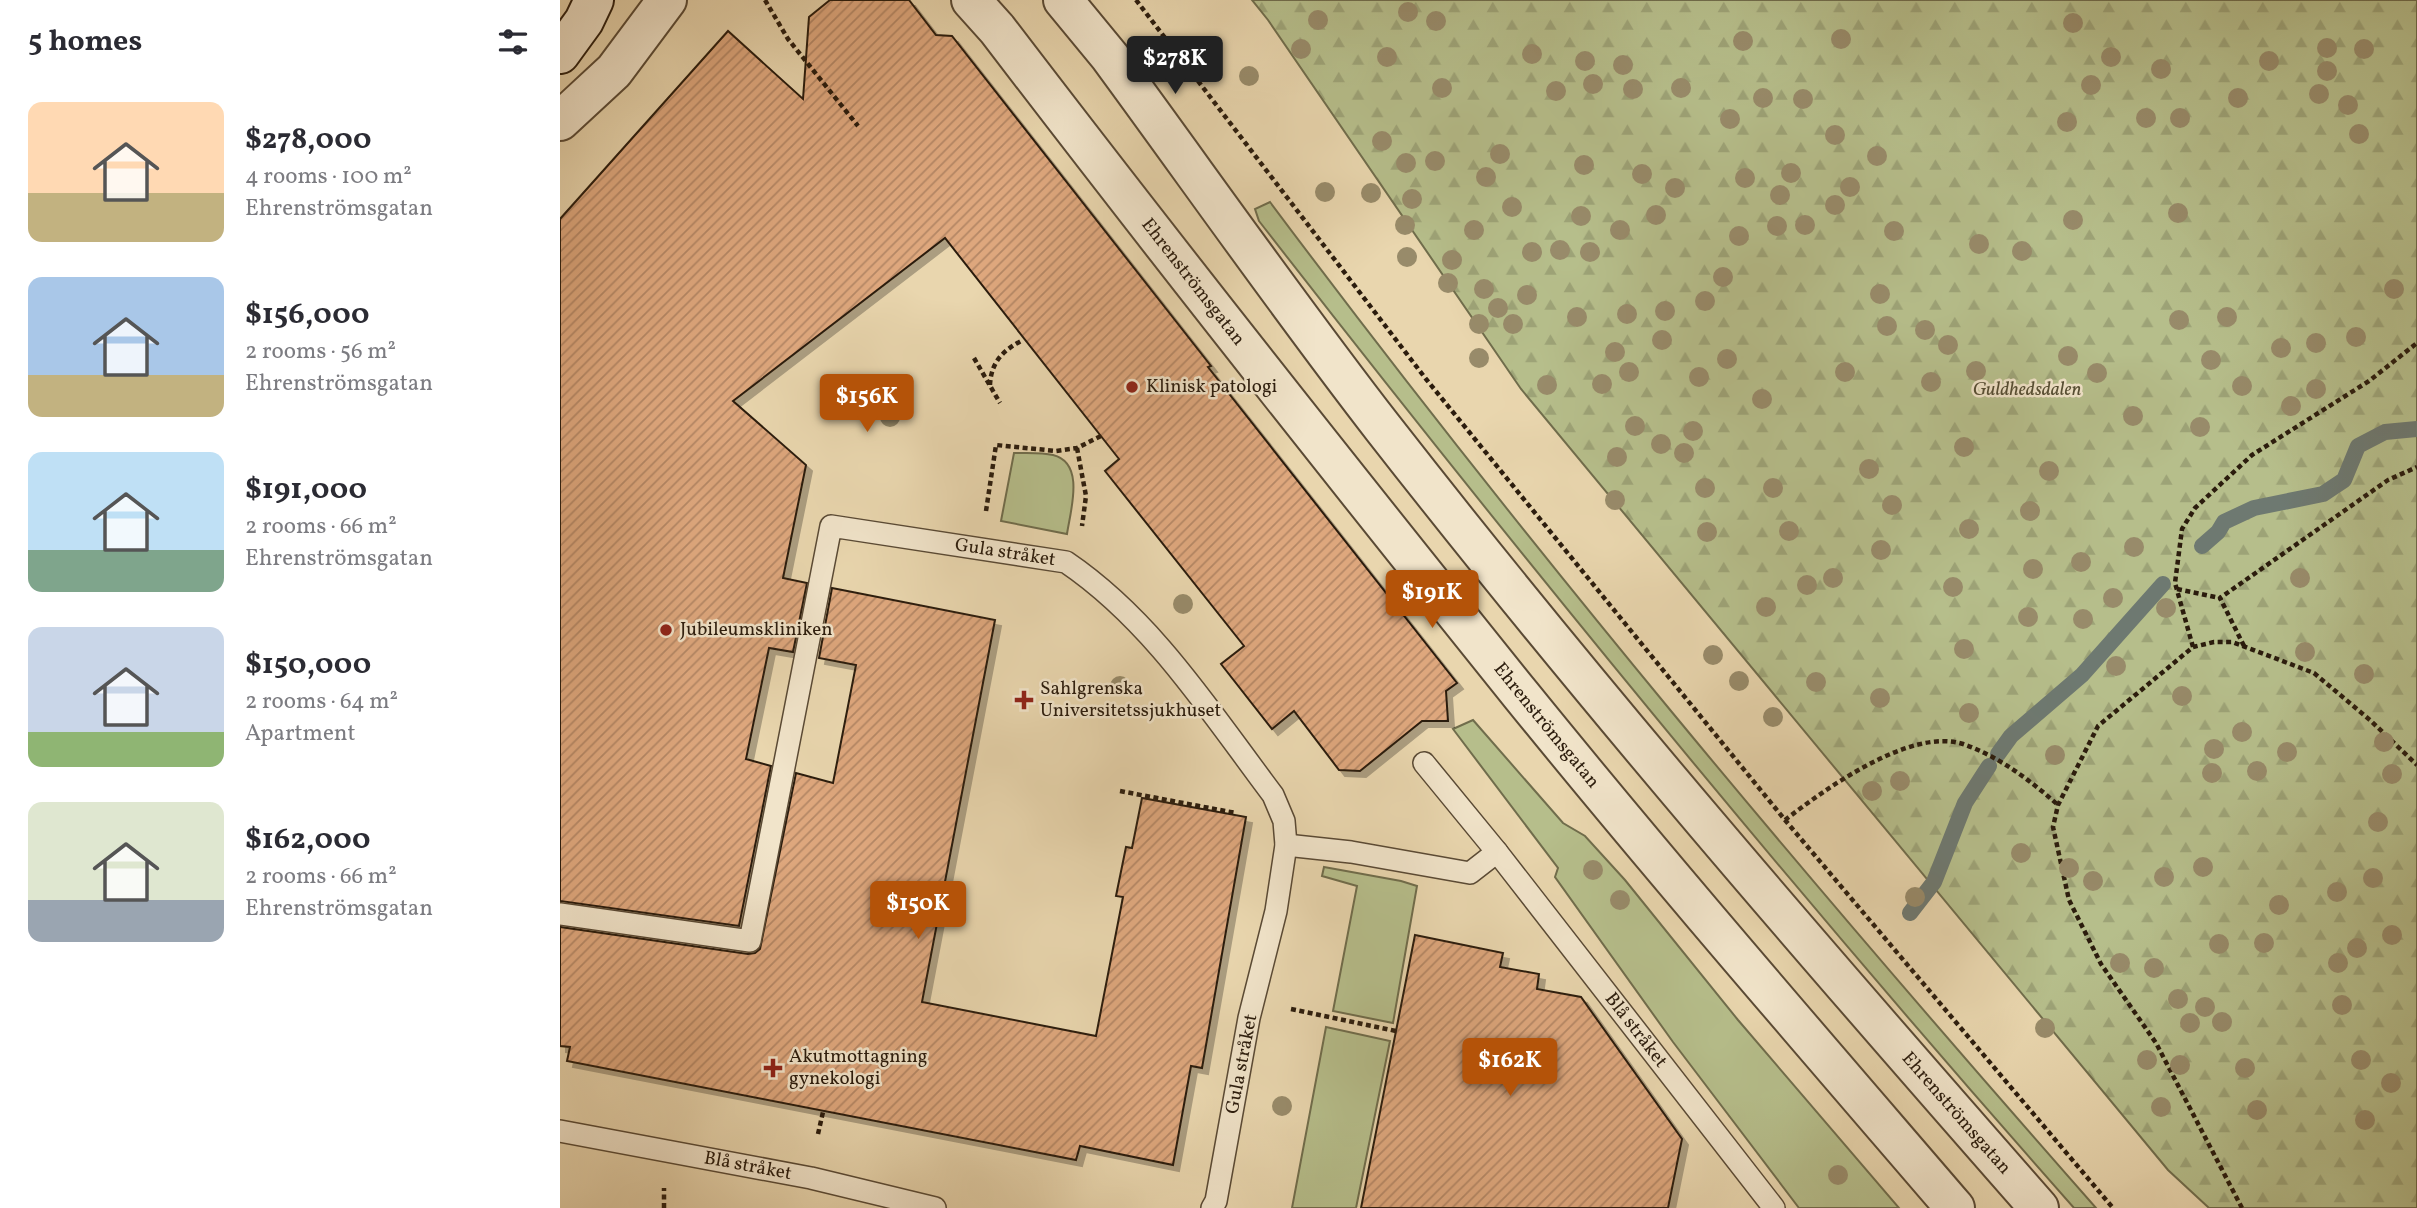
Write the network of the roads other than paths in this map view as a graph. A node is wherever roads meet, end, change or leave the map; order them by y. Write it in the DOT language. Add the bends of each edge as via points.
graph roads {
  1 [pos="594,0"];
  2 [pos="667,0"];
  3 [pos="971,0"];
  4 [pos="1063,0"];
  5 [pos="560,54"];
  6 [pos="560,121"];
  7 [pos="1424,763"];
  8 [pos="1286,845"];
  9 [pos="1497,852"];
  10 [pos="560,914"];
  11 [pos="560,1131"];
  12 [pos="1214,1205"];
  13 [pos="935,1208"];
  14 [pos="1774,1208"];
  15 [pos="1955,1208"];
  16 [pos="2039,1208"];
  1 -- 5 [label="street"];
  2 -- 6 [label="street" via="614,71"];
  3 -- 15 [label="street, Ehrenströmsgatan" via="1522,696"];
  4 -- 16 [label="street, Ehrenströmsgatan" via="1488,561 1723,843"];
  7 -- 9 [label="lane"];
  8 -- 9 [label="lane" via="1470,873"];
  8 -- 10 [label="lane, Gula stråket" via="1273,795 1165,654 1093,580 1066,562 831,526 750,941"];
  8 -- 12 [label="lane, Gula stråket"];
  9 -- 14 [label="lane, Blå stråket"];
  11 -- 13 [label="lane, Blå stråket" via="811,1178"];
}
